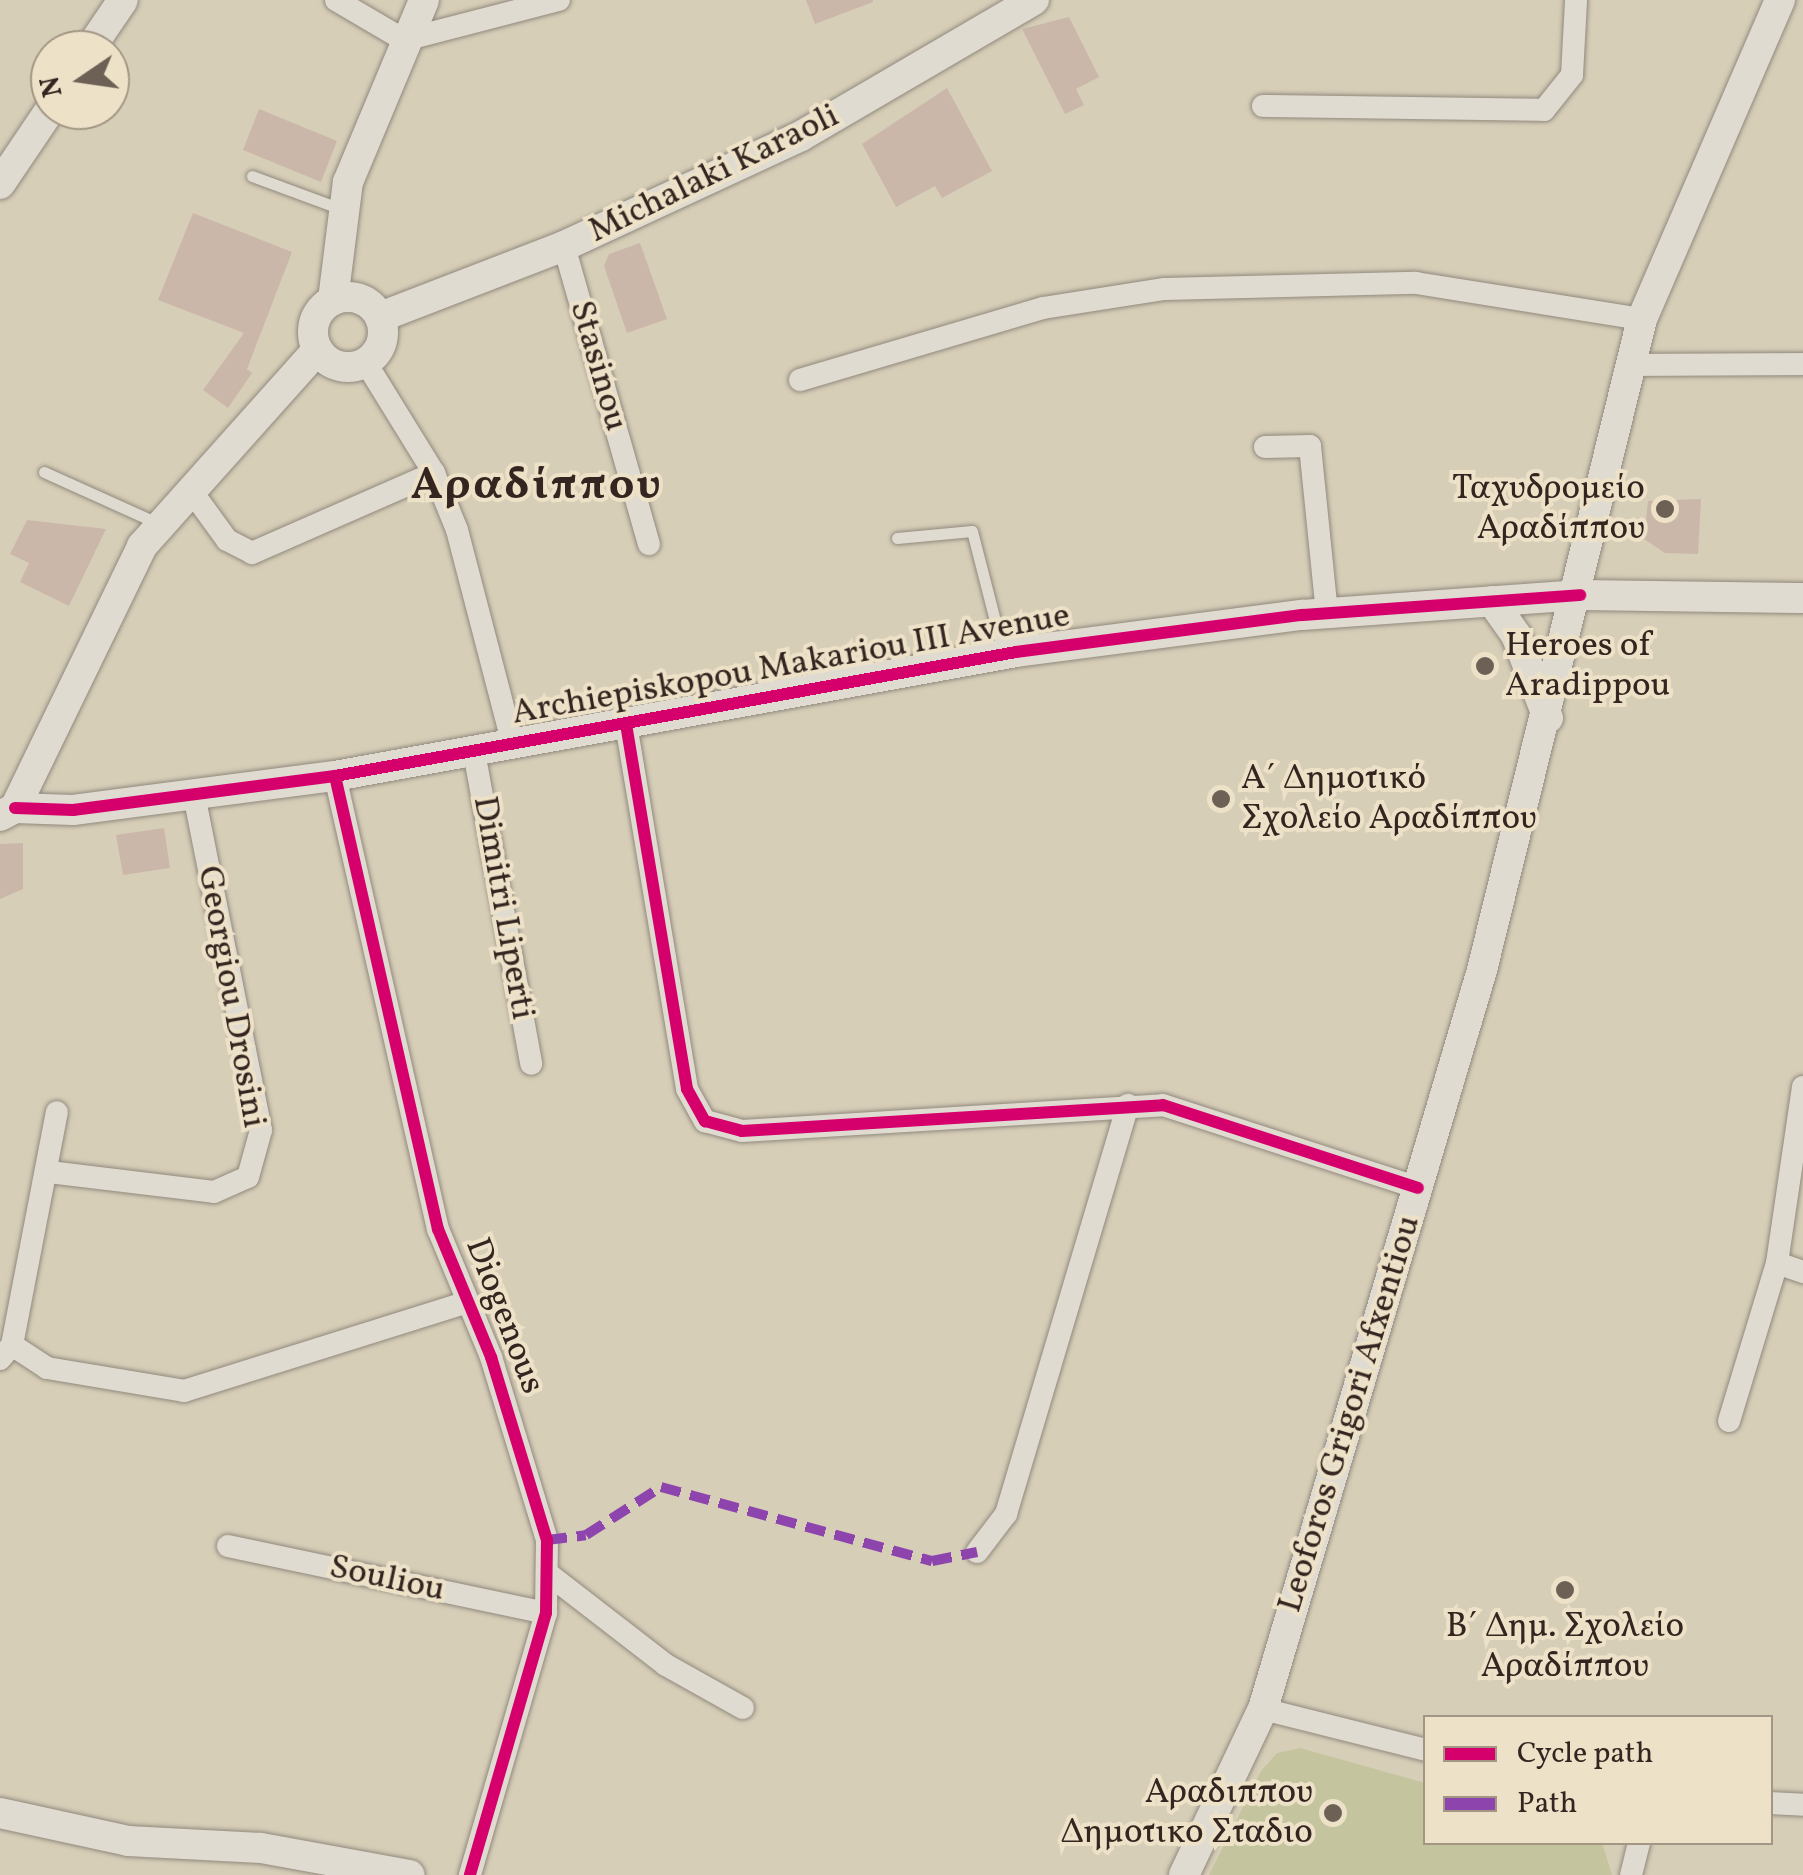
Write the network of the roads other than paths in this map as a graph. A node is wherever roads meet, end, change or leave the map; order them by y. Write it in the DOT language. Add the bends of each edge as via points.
graph roads {
  1 [pos="123,0"];
  2 [pos="336,0"];
  3 [pos="424,0"];
  4 [pos="559,0"];
  5 [pos="1034,0"];
  6 [pos="1576,0"];
  7 [pos="1780,0"];
  8 [pos="103,30"];
  9 [pos="404,40"];
  10 [pos="1263,106"];
  11 [pos="36,130"];
  12 [pos="252,176"];
  13 [pos="0,184"];
  14 [pos="341,210"];
  15 [pos="564,246"];
  16 [pos="333,300"];
  17 [pos="380,317"];
  18 [pos="1642,319"];
  19 [pos="317,350"];
  20 [pos="366,363"];
  21 [pos="1803,364"];
  22 [pos="1631,365"];
  23 [pos="800,380"];
  24 [pos="1266,448"];
  25 [pos="44,472"];
  26 [pos="434,473"];
  27 [pos="190,489"];
  28 [pos="160,524"];
  29 [pos="897,538"];
  30 [pos="649,544"];
  31 [pos="1580,595"];
  32 [pos="1803,598"];
  33 [pos="1492,601"];
  34 [pos="1327,614"];
  35 [pos="1004,654"];
  36 [pos="1548,718"];
  37 [pos="626,724"];
  38 [pos="513,745"];
  39 [pos="474,752"];
  40 [pos="41,753"];
  41 [pos="335,776"];
  42 [pos="194,794"];
  43 [pos="74,810"];
  44 [pos="7,812"];
  45 [pos="532,1064"];
  46 [pos="1803,1087"];
  47 [pos="1128,1106"];
  48 [pos="57,1112"];
  49 [pos="49,1172"];
  50 [pos="1418,1188"];
  51 [pos="1777,1264"];
  52 [pos="11,1272"];
  53 [pos="1803,1272"];
  54 [pos="464,1303"];
  55 [pos="6,1352"];
  56 [pos="1729,1421"];
  57 [pos="228,1546"];
  58 [pos="976,1552"];
  59 [pos="547,1573"];
  60 [pos="546,1613"];
  61 [pos="743,1708"];
  62 [pos="1263,1709"];
  63 [pos="1423,1749"];
  64 [pos="1773,1803"];
  65 [pos="1803,1805"];
  66 [pos="0,1812"];
  67 [pos="1638,1845"];
  68 [pos="410,1875"];
  69 [pos="470,1875"];
  70 [pos="1184,1875"];
  71 [pos="1631,1875"];
  1 -- 8 [label="main road"];
  2 -- 9 [label="street"];
  3 -- 9 [label="main road"];
  4 -- 9 [label="street"];
  5 -- 15 [label="main road, Michalaki Karaoli" via="801,136"];
  6 -- 10 [label="street" via="1572,75 1544,110"];
  7 -- 18 [label="main road, Leoforos Grigori Afxentiou"];
  9 -- 14 [label="main road"];
  11 -- 13 [label="main road"];
  12 -- 14 [label="lane"];
  14 -- 16 [label="main road"];
  15 -- 17 [label="main road, Michalaki Karaoli"];
  15 -- 30 [label="street, Stasinou"];
  16 -- 17 [label="main road" via="366,301"];
  16 -- 19 [label="main road" via="312,327"];
  17 -- 20 [label="main road" via="380,348"];
  18 -- 22 [label="main road, Leoforos Grigori Afxentiou"];
  18 -- 23 [label="street" via="1416,283 1165,288 1043,308"];
  19 -- 20 [label="main road" via="334,365"];
  19 -- 27 [label="main road"];
  20 -- 26 [label="street"];
  21 -- 22 [label="street"];
  22 -- 31 [label="main road, Leoforos Grigori Afxentiou"];
  24 -- 34 [label="street" via="1310,446"];
  25 -- 28 [label="lane"];
  26 -- 27 [label="street" via="252,554 227,540"];
  26 -- 38 [label="street" via="472,574"];
  27 -- 28 [label="main road"];
  28 -- 40 [label="main road" via="121,583"];
  29 -- 35 [label="lane" via="972,531"];
  31 -- 32 [label="main road, Archiepiskopou Makariou III Avenue"];
  31 -- 33 [label="main road, Archiepiskopou Makariou III Avenue"];
  31 -- 36 [label="main road, Leoforos Grigori Afxentiou"];
  33 -- 34 [label="main road, Archiepiskopou Makariou III Avenue"];
  33 -- 36 [label="main road" via="1516,634"];
  34 -- 35 [label="main road, Archiepiskopou Makariou III Avenue"];
  35 -- 37 [label="main road, Archiepiskopou Makariou III Avenue"];
  36 -- 50 [label="main road, Leoforos Grigori Afxentiou"];
  37 -- 38 [label="main road, Archiepiskopou Makariou III Avenue"];
  37 -- 47 [label="street" via="686,1089 704,1121 742,1131"];
  38 -- 39 [label="main road, Archiepiskopou Makariou III Avenue"];
  39 -- 41 [label="main road, Archiepiskopou Makariou III Avenue"];
  39 -- 45 [label="street, Dimitri Liperti"];
  40 -- 43 [label="main road" via="47,780"];
  40 -- 44 [label="main road"];
  41 -- 42 [label="main road, Archiepiskopou Makariou III Avenue"];
  41 -- 54 [label="street, Diogenous" via="372,964"];
  42 -- 43 [label="main road, Archiepiskopou Makariou III Avenue"];
  42 -- 49 [label="street, Georgiou Drosini" via="262,1130 248,1176 214,1192"];
  43 -- 44 [label="main road, Archiepiskopou Makariou III Avenue"];
  46 -- 51 [label="street"];
  47 -- 50 [label="street" via="1201,1115"];
  47 -- 58 [label="street" via="1006,1514"];
  48 -- 49 [label="street"];
  49 -- 52 [label="street"];
  50 -- 62 [label="main road, Leoforos Grigori Afxentiou"];
  51 -- 53 [label="street"];
  51 -- 56 [label="street"];
  52 -- 55 [label="street"];
  54 -- 55 [label="street" via="184,1391 47,1368"];
  54 -- 59 [label="street, Diogenous" via="512,1422 547,1540"];
  57 -- 60 [label="street, Souliou"];
  59 -- 60 [label="street, Diogenous"];
  59 -- 61 [label="street" via="666,1665"];
  60 -- 69 [label="street, Diogenous"];
  62 -- 63 [label="street"];
  62 -- 70 [label="main road, Leoforos Grigori Afxentiou"];
  64 -- 65 [label="street"];
  66 -- 68 [label="main road" via="128,1840 262,1848"];
  67 -- 71 [label="street"];
}
